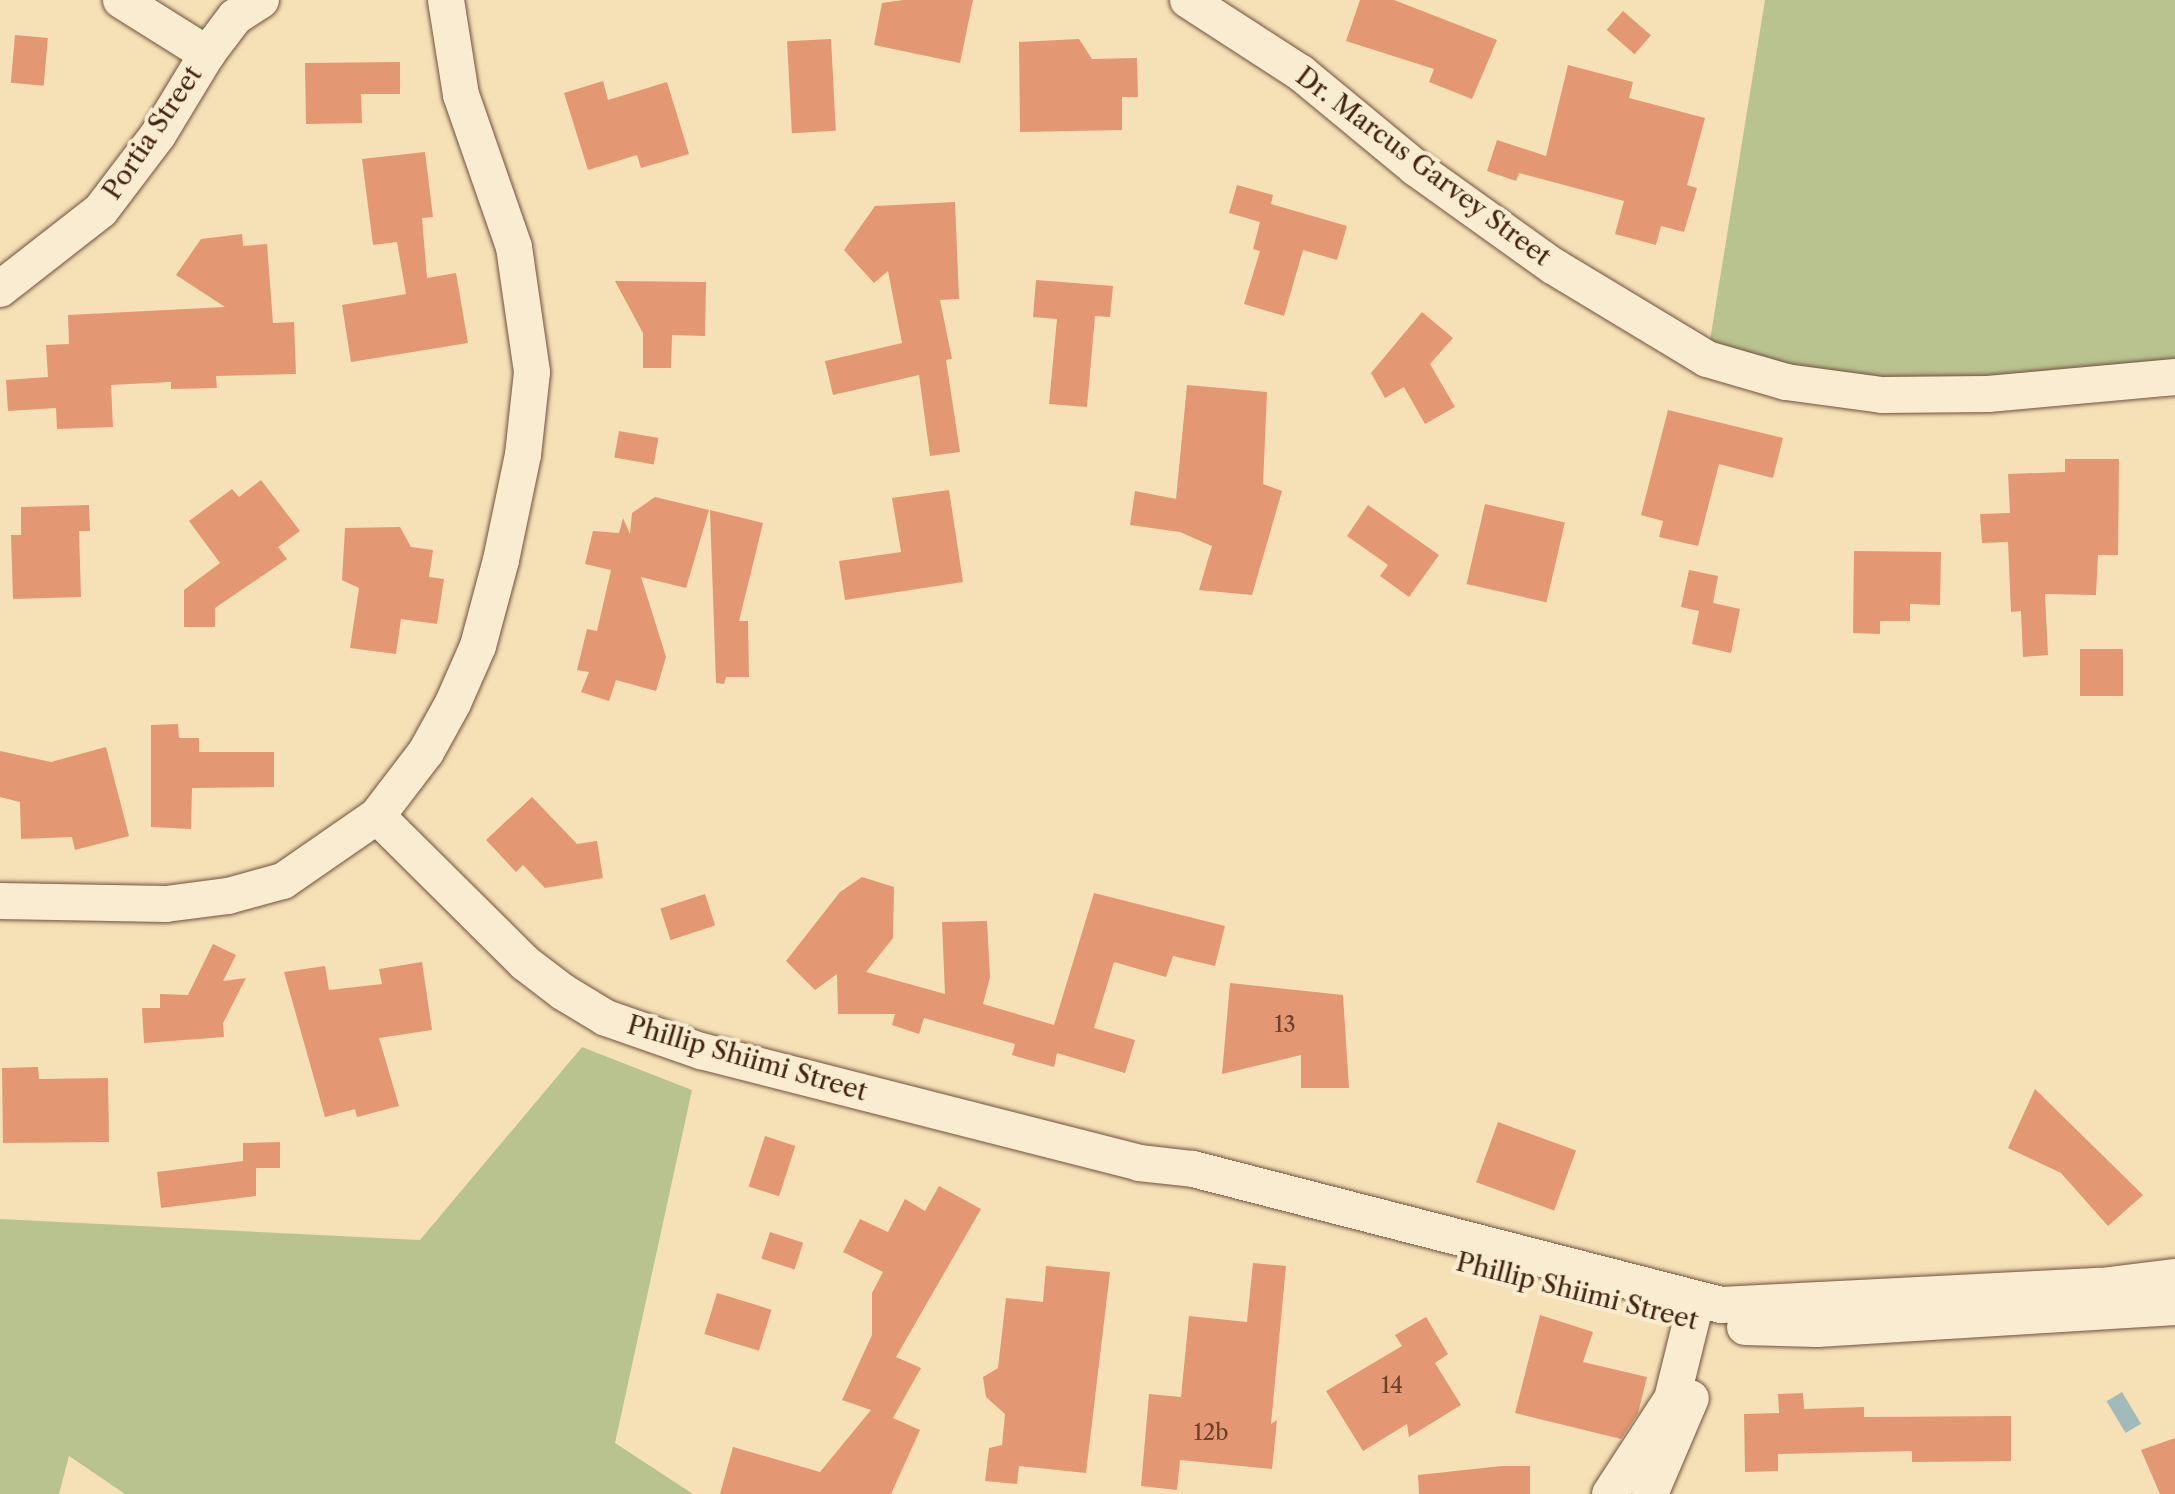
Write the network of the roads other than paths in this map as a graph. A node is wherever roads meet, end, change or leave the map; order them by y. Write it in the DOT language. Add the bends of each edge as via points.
graph roads {
  1 [pos="121,0"];
  2 [pos="261,0"];
  3 [pos="446,0"];
  4 [pos="1188,0"];
  5 [pos="207,54"];
  6 [pos="0,289"];
  7 [pos="2175,377"];
  8 [pos="377,816"];
  9 [pos="0,901"];
  10 [pos="2175,1277"];
  11 [pos="2175,1307"];
  12 [pos="1706,1314"];
  13 [pos="1610,1494"];
  14 [pos="1650,1494"];
  1 -- 5 [label="street"];
  2 -- 5 [label="street, Portia Street" via="235,17"];
  3 -- 8 [label="street" via="461,95 514,247 532,372 523,455 478,646 426,752"];
  4 -- 7 [label="street, Dr. Marcus Garvey Street" via="1301,73 1416,168 1553,266 1707,359 1786,382 1882,395 1988,394"];
  5 -- 6 [label="street, Portia Street" via="158,135 101,210"];
  8 -- 9 [label="street" via="283,881 228,896 166,904"];
  8 -- 12 [label="street, Phillip Shiimi Street" via="525,963 606,1018 701,1051 1139,1163 1187,1190"];
  10 -- 12 [label="street, Phillip Shiimi Street"];
  11 -- 12 [label="street, Phillip Shiimi Street" via="1832,1328"];
  12 -- 13 [label="street" via="1672,1399"];
  12 -- 14 [label="street" via="1679,1434"];
}
